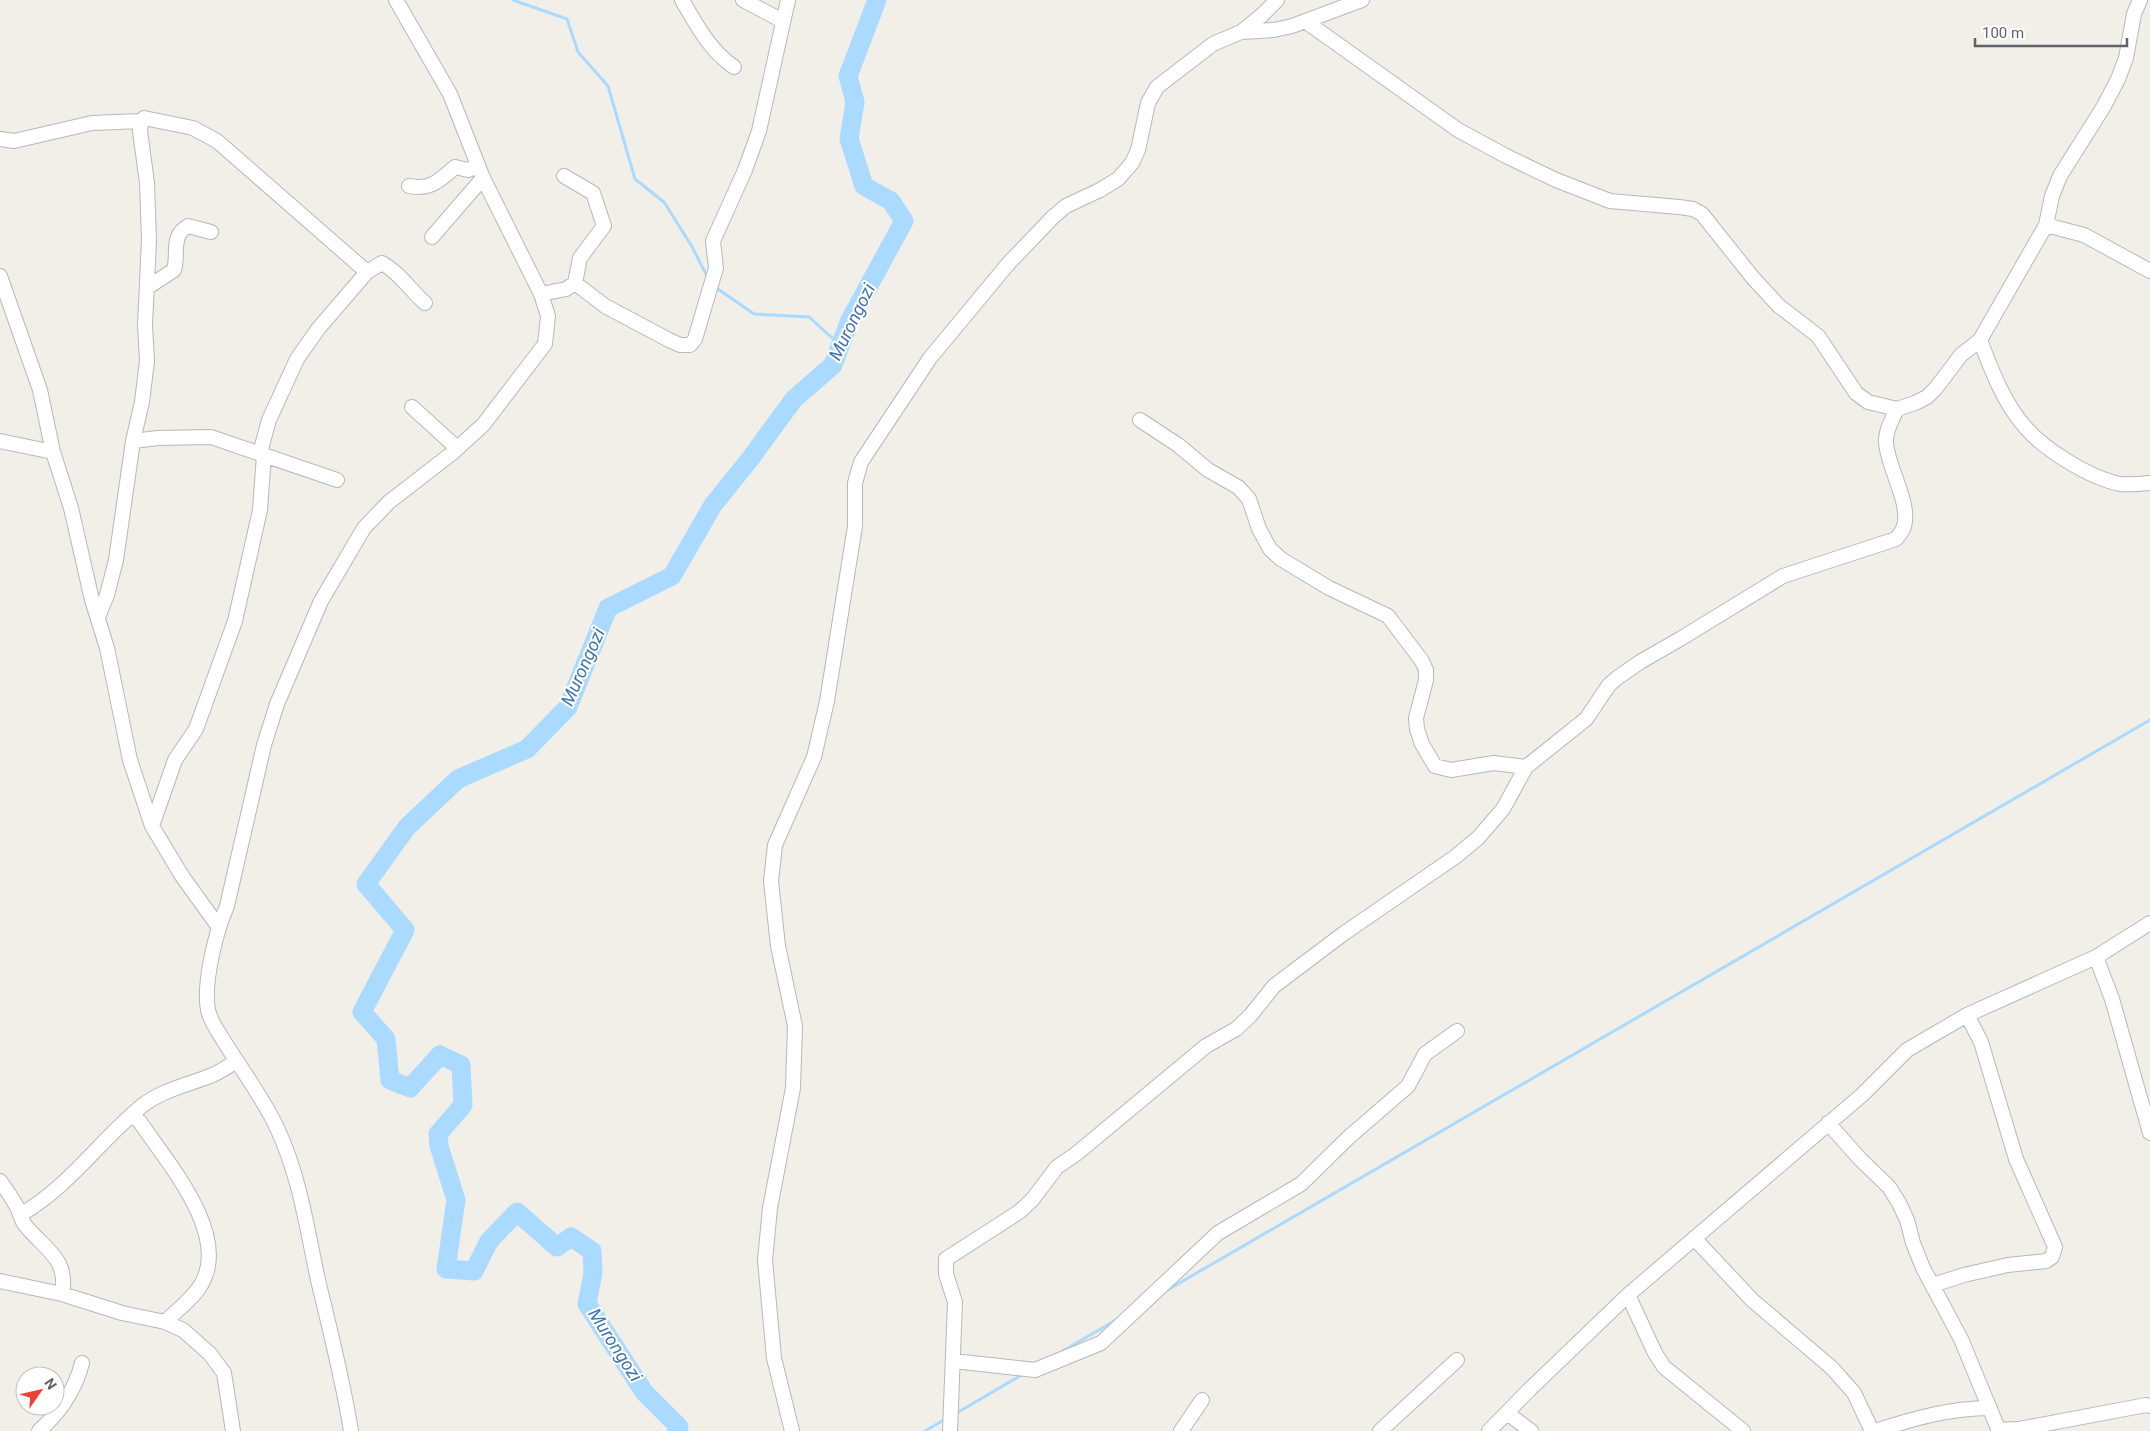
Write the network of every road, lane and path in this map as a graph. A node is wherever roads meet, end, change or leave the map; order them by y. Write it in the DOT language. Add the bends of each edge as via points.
graph roads {
  1 [pos="396,0"];
  2 [pos="682,0"];
  3 [pos="743,0"];
  4 [pos="788,0"];
  5 [pos="1277,0"];
  6 [pos="1362,0"];
  7 [pos="2140,0"];
  8 [pos="783,21"];
  9 [pos="1305,21"];
  10 [pos="1240,32"];
  11 [pos="734,67"];
  12 [pos="141,121"];
  13 [pos="0,139"];
  14 [pos="481,172"];
  15 [pos="564,176"];
  16 [pos="409,186"];
  17 [pos="2046,225"];
  18 [pos="211,232"];
  19 [pos="432,238"];
  20 [pos="2150,271"];
  21 [pos="367,272"];
  22 [pos="0,276"];
  23 [pos="575,283"];
  24 [pos="148,287"];
  25 [pos="541,294"];
  26 [pos="425,303"];
  27 [pos="1980,340"];
  28 [pos="412,407"];
  29 [pos="1897,409"];
  30 [pos="1140,420"];
  31 [pos="0,441"];
  32 [pos="132,441"];
  33 [pos="457,448"];
  34 [pos="53,452"];
  35 [pos="262,454"];
  36 [pos="337,480"];
  37 [pos="2150,483"];
  38 [pos="98,616"];
  39 [pos="1526,767"];
  40 [pos="152,826"];
  41 [pos="2150,923"];
  42 [pos="218,926"];
  43 [pos="2096,957"];
  44 [pos="1967,1015"];
  45 [pos="1457,1031"];
  46 [pos="236,1061"];
  47 [pos="132,1116"];
  48 [pos="1828,1123"];
  49 [pos="2150,1133"];
  50 [pos="0,1180"];
  51 [pos="20,1215"];
  52 [pos="1694,1238"];
  53 [pos="0,1281"];
  54 [pos="1933,1285"];
  55 [pos="62,1294"];
  56 [pos="1628,1296"];
  57 [pos="165,1322"];
  58 [pos="1457,1360"];
  59 [pos="954,1361"];
  60 [pos="82,1363"];
  61 [pos="1202,1400"];
  62 [pos="2150,1406"];
  63 [pos="1990,1408"];
  64 [pos="1507,1413"];
  65 [pos="38,1431"];
  66 [pos="233,1431"];
  67 [pos="351,1431"];
  68 [pos="792,1431"];
  69 [pos="950,1431"];
  70 [pos="1181,1431"];
  71 [pos="1380,1431"];
  72 [pos="1490,1431"];
  73 [pos="1531,1431"];
  74 [pos="1743,1431"];
  75 [pos="1873,1431"];
  76 [pos="1998,1431"];
  1 -- 14 [label="street" via="450,94"];
  2 -- 11 [label="street" via="703,35"];
  3 -- 8 [label="street"];
  4 -- 8 [label="street"];
  5 -- 10 [label="street"];
  6 -- 9 [label="street"];
  7 -- 17 [label="street" via="2118,80 2060,176"];
  8 -- 23 [label="street" via="759,131 713,240 716,268 690,345 669,340 605,306"];
  9 -- 10 [label="street" via="1274,30"];
  9 -- 29 [label="street" via="1458,130 1506,156 1610,201 1680,207 1702,214 1779,306 1818,336 1856,393 1868,402"];
  10 -- 68 [label="street" via="1213,44 1157,87 1148,103 1132,163 1118,179 1066,206 1008,264 930,358 862,462 857,476 855,526 827,701 814,758 775,845 771,882 778,946 795,1026 793,1088 770,1208 765,1260 774,1358"];
  12 -- 13 [label="street" via="92,123 14,141"];
  12 -- 21 [label="street" via="144,118 193,128 211,137"];
  12 -- 24 [label="street" via="147,183"];
  14 -- 16 [label="street" via="455,167 430,186 422,189"];
  14 -- 19 [label="street"];
  14 -- 25 [label="street"];
  15 -- 23 [label="street" via="593,193 604,226 580,258"];
  17 -- 20 [label="street" via="2084,235"];
  17 -- 27 [label="street"];
  18 -- 24 [label="street" via="188,226 181,230 176,237 174,270"];
  21 -- 26 [label="street" via="382,264 394,270"];
  21 -- 35 [label="street" via="297,359 269,420"];
  22 -- 34 [label="street" via="40,390"];
  23 -- 25 [label="street" via="566,289"];
  24 -- 32 [label="street" via="147,361 142,402"];
  25 -- 33 [label="street" via="548,316 545,344 483,424"];
  27 -- 29 [label="street" via="1961,355 1927,396"];
  27 -- 37 [label="street" via="2012,408 2034,436 2070,462 2098,476 2119,483"];
  28 -- 33 [label="street"];
  29 -- 39 [label="street" via="1886,440 1888,459 1905,512 1903,529 1896,539 1783,576 1640,662 1610,685 1586,719"];
  30 -- 39 [label="street" via="1208,470 1238,487 1250,499 1259,529 1270,549 1281,559 1330,588 1388,616 1426,670 1416,729 1435,766 1452,770 1494,763"];
  31 -- 34 [label="street"];
  32 -- 35 [label="street" via="203,436"];
  32 -- 38 [label="street" via="116,560"];
  33 -- 42 [label="street" via="389,502 364,528 321,601 277,704 264,745 227,906"];
  34 -- 38 [label="street" via="72,508 80,552"];
  35 -- 36 [label="street"];
  35 -- 40 [label="street" via="260,510 235,621 196,729 175,760"];
  38 -- 40 [label="street" via="130,760"];
  39 -- 59 [label="street" via="1503,808 1478,838 1274,986 1236,1030 1206,1046 1057,1167 1019,1212 946,1259 946,1274 956,1302"];
  40 -- 42 [label="street" via="182,876"];
  41 -- 43 [label="street"];
  42 -- 46 [label="street" via="208,1012"];
  43 -- 44 [label="street"];
  43 -- 49 [label="street" via="2112,998"];
  44 -- 48 [label="street" via="1907,1050 1862,1095"];
  44 -- 54 [label="street" via="1981,1042 2016,1159 2055,1247 2046,1261 1982,1271"];
  45 -- 59 [label="street" via="1425,1054 1408,1086 1301,1184 1224,1228 1101,1343 1035,1370"];
  46 -- 47 [label="street" via="211,1076 163,1092"];
  46 -- 67 [label="street" via="278,1130 306,1212"];
  47 -- 51 [label="street" via="80,1168 46,1198"];
  47 -- 57 [label="street" via="140,1122 192,1196 208,1244 204,1281"];
  48 -- 52 [label="street"];
  48 -- 54 [label="street" via="1889,1187 1907,1220 1913,1243"];
  50 -- 51 [label="street"];
  51 -- 55 [label="street" via="23,1223 61,1266 65,1281"];
  52 -- 56 [label="street"];
  52 -- 75 [label="street" via="1752,1300 1832,1368 1854,1393"];
  53 -- 55 [label="street"];
  54 -- 63 [label="street" via="1961,1339"];
  55 -- 57 [label="street" via="122,1313"];
  56 -- 64 [label="street"];
  56 -- 74 [label="street" via="1654,1353 1664,1367"];
  57 -- 66 [label="street" via="194,1338 220,1366 228,1388"];
  58 -- 71 [label="street"];
  59 -- 69 [label="street"];
  60 -- 65 [label="street" via="77,1383 51,1420"];
  61 -- 70 [label="street"];
  62 -- 76 [label="street"];
  63 -- 75 [label="street" via="1941,1413"];
  63 -- 76 [label="street"];
  64 -- 72 [label="street"];
  64 -- 73 [label="street"];
}
